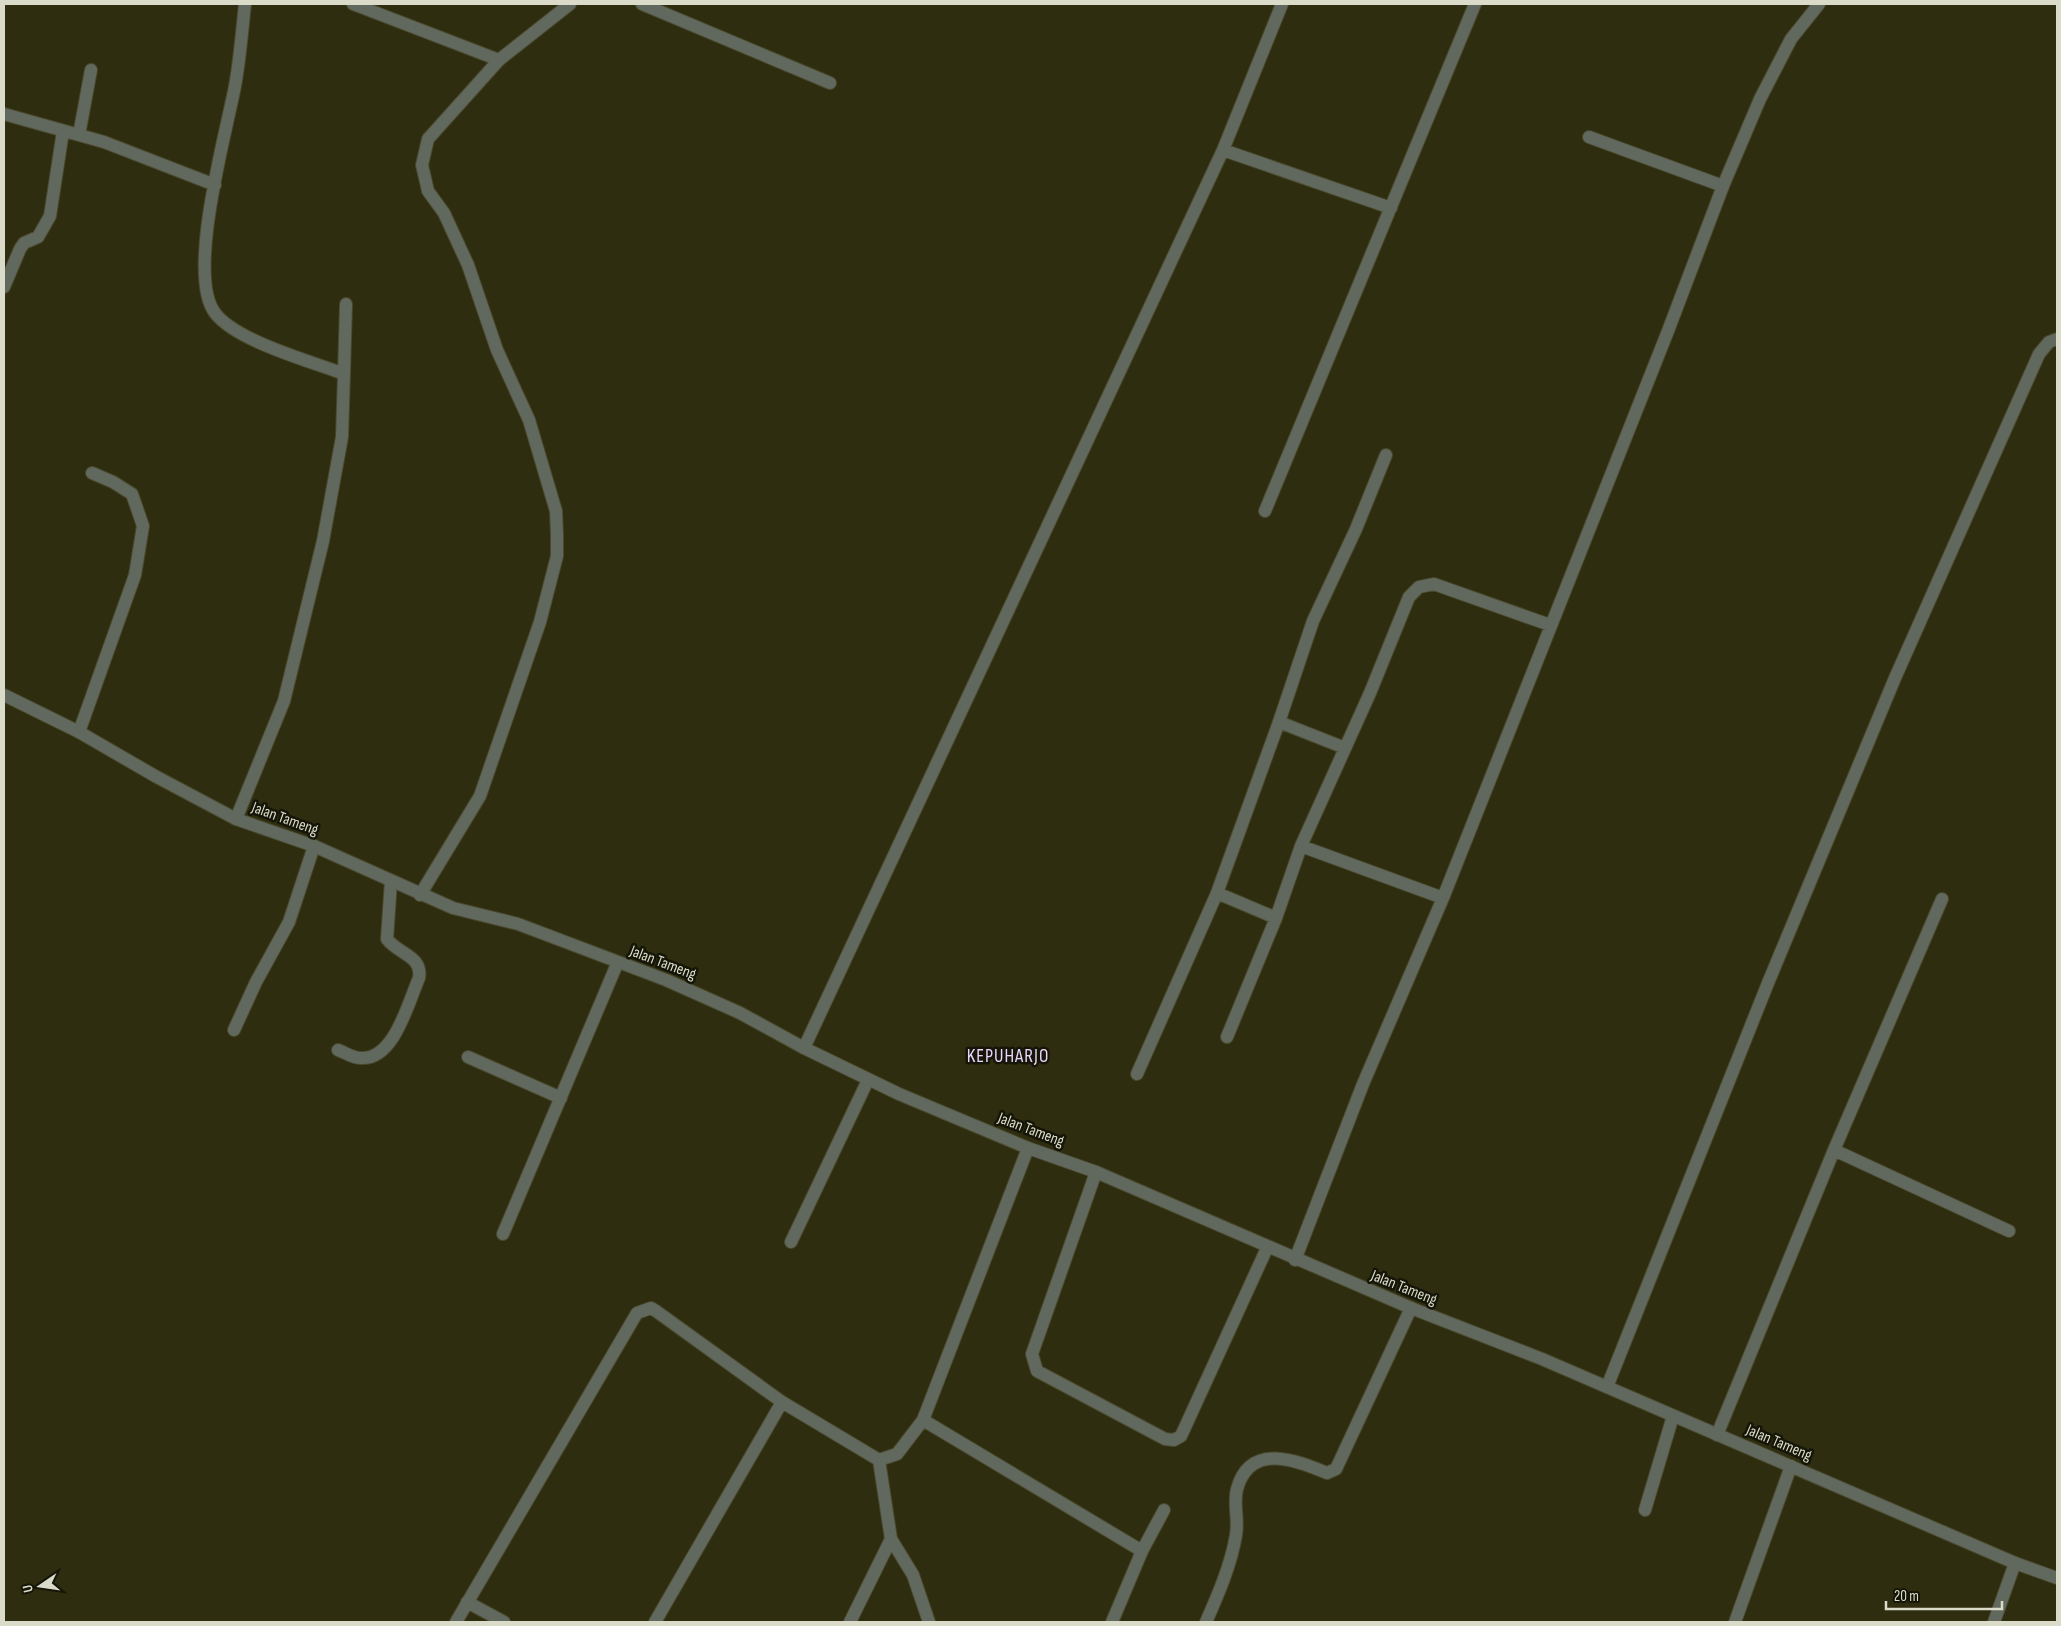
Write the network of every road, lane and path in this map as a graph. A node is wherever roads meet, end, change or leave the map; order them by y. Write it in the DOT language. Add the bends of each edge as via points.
graph roads {
  1 [pos="245,4"];
  2 [pos="353,4"];
  3 [pos="570,4"];
  4 [pos="642,4"];
  5 [pos="1282,4"];
  6 [pos="1475,4"];
  7 [pos="1816,7"];
  8 [pos="499,60"];
  9 [pos="91,70"];
  10 [pos="830,84"];
  11 [pos="4,114"];
  12 [pos="63,131"];
  13 [pos="79,135"];
  14 [pos="1589,137"];
  15 [pos="1223,150"];
  16 [pos="215,185"];
  17 [pos="1722,186"];
  18 [pos="1391,208"];
  19 [pos="4,287"];
  20 [pos="346,304"];
  21 [pos="2057,339"];
  22 [pos="344,374"];
  23 [pos="1386,455"];
  24 [pos="92,474"];
  25 [pos="1265,511"];
  26 [pos="1550,625"];
  27 [pos="4,695"];
  28 [pos="1279,722"];
  29 [pos="79,732"];
  30 [pos="1345,748"];
  31 [pos="236,819"];
  32 [pos="314,846"];
  33 [pos="1300,846"];
  34 [pos="391,881"];
  35 [pos="1217,893"];
  36 [pos="420,895"];
  37 [pos="1443,898"];
  38 [pos="1942,899"];
  39 [pos="1276,918"];
  40 [pos="617,964"];
  41 [pos="234,1030"];
  42 [pos="1227,1036"];
  43 [pos="804,1048"];
  44 [pos="338,1050"];
  45 [pos="468,1057"];
  46 [pos="1138,1074"];
  47 [pos="868,1080"];
  48 [pos="562,1098"];
  49 [pos="1028,1148"];
  50 [pos="1834,1150"];
  51 [pos="1096,1172"];
  52 [pos="2009,1231"];
  53 [pos="503,1234"];
  54 [pos="791,1242"];
  55 [pos="1267,1248"];
  56 [pos="1295,1260"];
  57 [pos="1411,1308"];
  58 [pos="1607,1387"];
  59 [pos="782,1402"];
  60 [pos="1673,1416"];
  61 [pos="923,1420"];
  62 [pos="1718,1435"];
  63 [pos="878,1460"];
  64 [pos="1791,1466"];
  65 [pos="1164,1510"];
  66 [pos="1645,1510"];
  67 [pos="892,1539"];
  68 [pos="1142,1551"];
  69 [pos="2015,1562"];
  70 [pos="2057,1578"];
  71 [pos="467,1602"];
  72 [pos="456,1622"];
  73 [pos="504,1622"];
  74 [pos="655,1622"];
  75 [pos="850,1622"];
  76 [pos="929,1622"];
  77 [pos="1112,1622"];
  78 [pos="1206,1622"];
  79 [pos="1735,1622"];
  80 [pos="1994,1622"];
  1 -- 16 [label="street" via="235,84"];
  2 -- 8 [label="street"];
  3 -- 8 [label="street"];
  4 -- 10 [label="street"];
  5 -- 15 [label="street"];
  6 -- 18 [label="street"];
  7 -- 17 [label="street" via="1791,39"];
  8 -- 36 [label="street" via="428,139 422,165 428,191 444,213 468,265 497,350 529,420 556,511 557,556 540,622 480,796"];
  9 -- 13 [label="street"];
  11 -- 12 [label="street"];
  12 -- 13 [label="street"];
  12 -- 19 [label="street" via="50,216 38,237 24,242"];
  13 -- 16 [label="street"];
  14 -- 17 [label="street"];
  15 -- 18 [label="street"];
  15 -- 43 [label="street"];
  16 -- 22 [label="street" via="204,260 207,300 215,313 253,339"];
  17 -- 26 [label="street"];
  18 -- 25 [label="street"];
  20 -- 22 [label="street"];
  21 -- 58 [label="street" via="2049,342 2039,354 1895,678 1768,983"];
  22 -- 31 [label="street" via="342,437 323,541 282,709"];
  23 -- 28 [label="street" via="1313,621"];
  24 -- 29 [label="street" via="132,494 143,526 135,575"];
  26 -- 30 [label="street" via="1434,584 1419,587 1409,597"];
  26 -- 37 [label="street"];
  27 -- 29 [label="street, Jalan Tameng"];
  28 -- 30 [label="street"];
  28 -- 35 [label="street"];
  29 -- 31 [label="street, Jalan Tameng"];
  30 -- 33 [label="street"];
  31 -- 32 [label="street, Jalan Tameng"];
  32 -- 34 [label="street, Jalan Tameng"];
  32 -- 41 [label="street" via="288,922"];
  33 -- 37 [label="street"];
  33 -- 39 [label="street"];
  34 -- 36 [label="street, Jalan Tameng"];
  34 -- 44 [label="street" via="387,939 417,961 420,969 418,978 393,1039 381,1053 360,1058"];
  35 -- 39 [label="street"];
  35 -- 46 [label="street"];
  36 -- 40 [label="street, Jalan Tameng" via="453,908 518,924"];
  37 -- 56 [label="street" via="1363,1084"];
  38 -- 50 [label="street"];
  39 -- 42 [label="street"];
  40 -- 43 [label="street, Jalan Tameng" via="666,980 740,1013"];
  40 -- 48 [label="street"];
  43 -- 47 [label="street, Jalan Tameng"];
  45 -- 48 [label="street"];
  47 -- 49 [label="street, Jalan Tameng"];
  47 -- 54 [label="street"];
  48 -- 53 [label="street"];
  49 -- 51 [label="street, Jalan Tameng"];
  49 -- 61 [label="street"];
  50 -- 52 [label="street"];
  50 -- 62 [label="street"];
  51 -- 55 [label="street, Jalan Tameng"];
  51 -- 55 [label="street" via="1032,1354 1034,1365 1037,1371 1165,1439 1174,1440 1181,1436"];
  55 -- 56 [label="street, Jalan Tameng"];
  56 -- 57 [label="street, Jalan Tameng"];
  57 -- 58 [label="street, Jalan Tameng"];
  57 -- 78 [label="street" via="1336,1469 1327,1473 1282,1457 1270,1458 1252,1466 1240,1481 1236,1498 1236,1534 1218,1596"];
  58 -- 60 [label="street, Jalan Tameng"];
  59 -- 63 [label="street"];
  59 -- 71 [label="street" via="656,1311 651,1308 637,1312"];
  59 -- 74 [label="street"];
  60 -- 62 [label="street, Jalan Tameng"];
  60 -- 66 [label="street"];
  61 -- 63 [label="street" via="898,1454"];
  61 -- 68 [label="street"];
  62 -- 64 [label="street, Jalan Tameng"];
  63 -- 67 [label="street"];
  64 -- 69 [label="street, Jalan Tameng"];
  64 -- 79 [label="street"];
  65 -- 68 [label="street"];
  67 -- 75 [label="street"];
  67 -- 76 [label="street" via="913,1575"];
  68 -- 77 [label="street"];
  69 -- 70 [label="street, Jalan Tameng"];
  69 -- 80 [label="street"];
  71 -- 72 [label="street"];
  71 -- 73 [label="street"];
}
